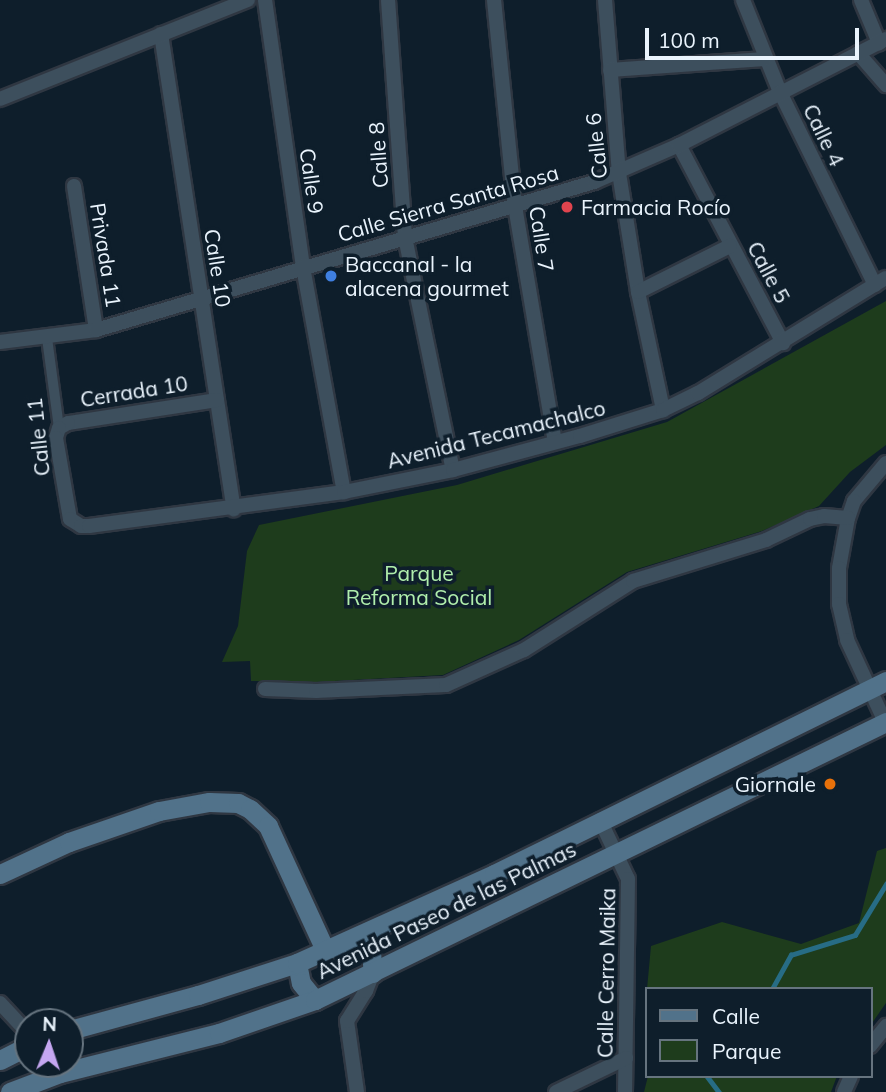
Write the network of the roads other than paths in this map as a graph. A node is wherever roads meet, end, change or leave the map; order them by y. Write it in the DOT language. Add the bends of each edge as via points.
graph roads {
  1 [pos="248,0"];
  2 [pos="265,0"];
  3 [pos="388,0"];
  4 [pos="494,0"];
  5 [pos="605,0"];
  6 [pos="743,0"];
  7 [pos="861,0"];
  8 [pos="161,34"];
  9 [pos="882,41"];
  10 [pos="858,53"];
  11 [pos="765,59"];
  12 [pos="610,70"];
  13 [pos="886,85"];
  14 [pos="780,92"];
  15 [pos="0,99"];
  16 [pos="679,145"];
  17 [pos="618,173"];
  18 [pos="74,186"];
  19 [pos="515,206"];
  20 [pos="405,237"];
  21 [pos="730,246"];
  22 [pos="303,267"];
  23 [pos="880,282"];
  24 [pos="638,292"];
  25 [pos="201,298"];
  26 [pos="96,330"];
  27 [pos="47,338"];
  28 [pos="0,342"];
  29 [pos="783,343"];
  30 [pos="217,400"];
  31 [pos="663,410"];
  32 [pos="59,428"];
  33 [pos="555,442"];
  34 [pos="886,463"];
  35 [pos="453,470"];
  36 [pos="344,492"];
  37 [pos="234,509"];
  38 [pos="848,518"];
  39 [pos="81,526"];
  40 [pos="886,681"];
  41 [pos="265,689"];
  42 [pos="868,691"];
  43 [pos="886,723"];
  44 [pos="600,820"];
  45 [pos="617,852"];
  46 [pos="0,874"];
  47 [pos="356,938"];
  48 [pos="326,950"];
  49 [pos="298,962"];
  50 [pos="373,973"];
  51 [pos="315,1000"];
  52 [pos="0,1003"];
  53 [pos="14,1018"];
  54 [pos="84,1026"];
  55 [pos="886,1026"];
  56 [pos="872,1044"];
  57 [pos="626,1058"];
  58 [pos="84,1063"];
  59 [pos="28,1078"];
  60 [pos="9,1092"];
  61 [pos="358,1092"];
  62 [pos="556,1092"];
  63 [pos="625,1092"];
  1 -- 8 [label="street"];
  2 -- 22 [label="street, Calle 9"];
  3 -- 20 [label="street, Calle 8"];
  4 -- 19 [label="street, Calle 7"];
  5 -- 12 [label="street, Calle 6"];
  6 -- 11 [label="street, Calle 4"];
  7 -- 9 [label="street"];
  8 -- 15 [label="street"];
  8 -- 25 [label="street, Calle 10"];
  9 -- 10 [label="street, Calle Sierra Santa Rosa"];
  10 -- 13 [label="street"];
  10 -- 14 [label="street, Calle Sierra Santa Rosa"];
  11 -- 12 [label="street"];
  11 -- 14 [label="street, Calle 4"];
  12 -- 17 [label="street, Calle 6"];
  14 -- 16 [label="street, Calle Sierra Santa Rosa"];
  14 -- 23 [label="street, Calle 4"];
  16 -- 17 [label="street, Calle Sierra Santa Rosa"];
  16 -- 21 [label="street, Calle 5"];
  17 -- 19 [label="street, Calle Sierra Santa Rosa"];
  17 -- 24 [label="street, Calle 6"];
  18 -- 26 [label="street, Privada 11"];
  19 -- 20 [label="street, Calle Sierra Santa Rosa"];
  19 -- 33 [label="street, Calle 7"];
  20 -- 22 [label="street, Calle Sierra Santa Rosa"];
  20 -- 35 [label="street, Calle 8"];
  21 -- 24 [label="street"];
  21 -- 29 [label="street, Calle 5"];
  22 -- 25 [label="street, Calle Sierra Santa Rosa"];
  22 -- 36 [label="street, Calle 9"];
  23 -- 29 [label="street, Avenida Tecamachalco"];
  24 -- 31 [label="street, Calle 6"];
  25 -- 26 [label="street, Calle Sierra Santa Rosa"];
  25 -- 30 [label="street, Calle 10"];
  26 -- 27 [label="street, Calle Sierra Santa Rosa"];
  27 -- 28 [label="street, Calle Sierra Santa Rosa"];
  27 -- 32 [label="street, Calle 11"];
  29 -- 31 [label="street, Avenida Tecamachalco"];
  30 -- 32 [label="street, Cerrada 10"];
  30 -- 37 [label="street, Calle 10"];
  31 -- 33 [label="street, Avenida Tecamachalco"];
  32 -- 39 [label="street, Calle 11" via="56,438 70,519"];
  33 -- 35 [label="street, Avenida Tecamachalco"];
  34 -- 38 [label="street" via="854,500"];
  35 -- 36 [label="street, Avenida Tecamachalco"];
  36 -- 37 [label="street, Avenida Tecamachalco"];
  37 -- 39 [label="street, Avenida Tecamachalco"];
  38 -- 41 [label="street" via="810,519 766,540 633,581 524,650 446,685"];
  38 -- 42 [label="street" via="839,568 839,604 846,640"];
  40 -- 42 [label="main road, Avenida Paseo de las Palmas"];
  42 -- 43 [label="street"];
  42 -- 44 [label="main road, Avenida Paseo de las Palmas"];
  43 -- 45 [label="main road, Avenida Paseo de las Palmas"];
  44 -- 45 [label="street, Calle Cerro Maika"];
  44 -- 47 [label="main road, Avenida Paseo de las Palmas"];
  45 -- 50 [label="main road, Avenida Paseo de las Palmas"];
  45 -- 57 [label="street, Calle Cerro Maika" via="628,879"];
  46 -- 48 [label="main road" via="69,842 148,814 209,802 238,803 268,826"];
  47 -- 48 [label="main road, Avenida Paseo de las Palmas"];
  47 -- 50 [label="main road" via="371,952"];
  48 -- 49 [label="main road, Avenida Paseo de las Palmas"];
  49 -- 51 [label="main road" via="301,983"];
  49 -- 54 [label="main road, Avenida Paseo de las Palmas"];
  50 -- 51 [label="main road, Avenida Paseo de las Palmas"];
  50 -- 61 [label="street" via="347,1021"];
  51 -- 58 [label="main road, Avenida Paseo de las Palmas" via="219,1032"];
  52 -- 53 [label="street"];
  55 -- 56 [label="street"];
  57 -- 62 [label="street"];
  57 -- 63 [label="street, Calle Cerro Maika"];
  59 -- 60 [label="main road, Avenida Paseo de las Palmas"];
}
